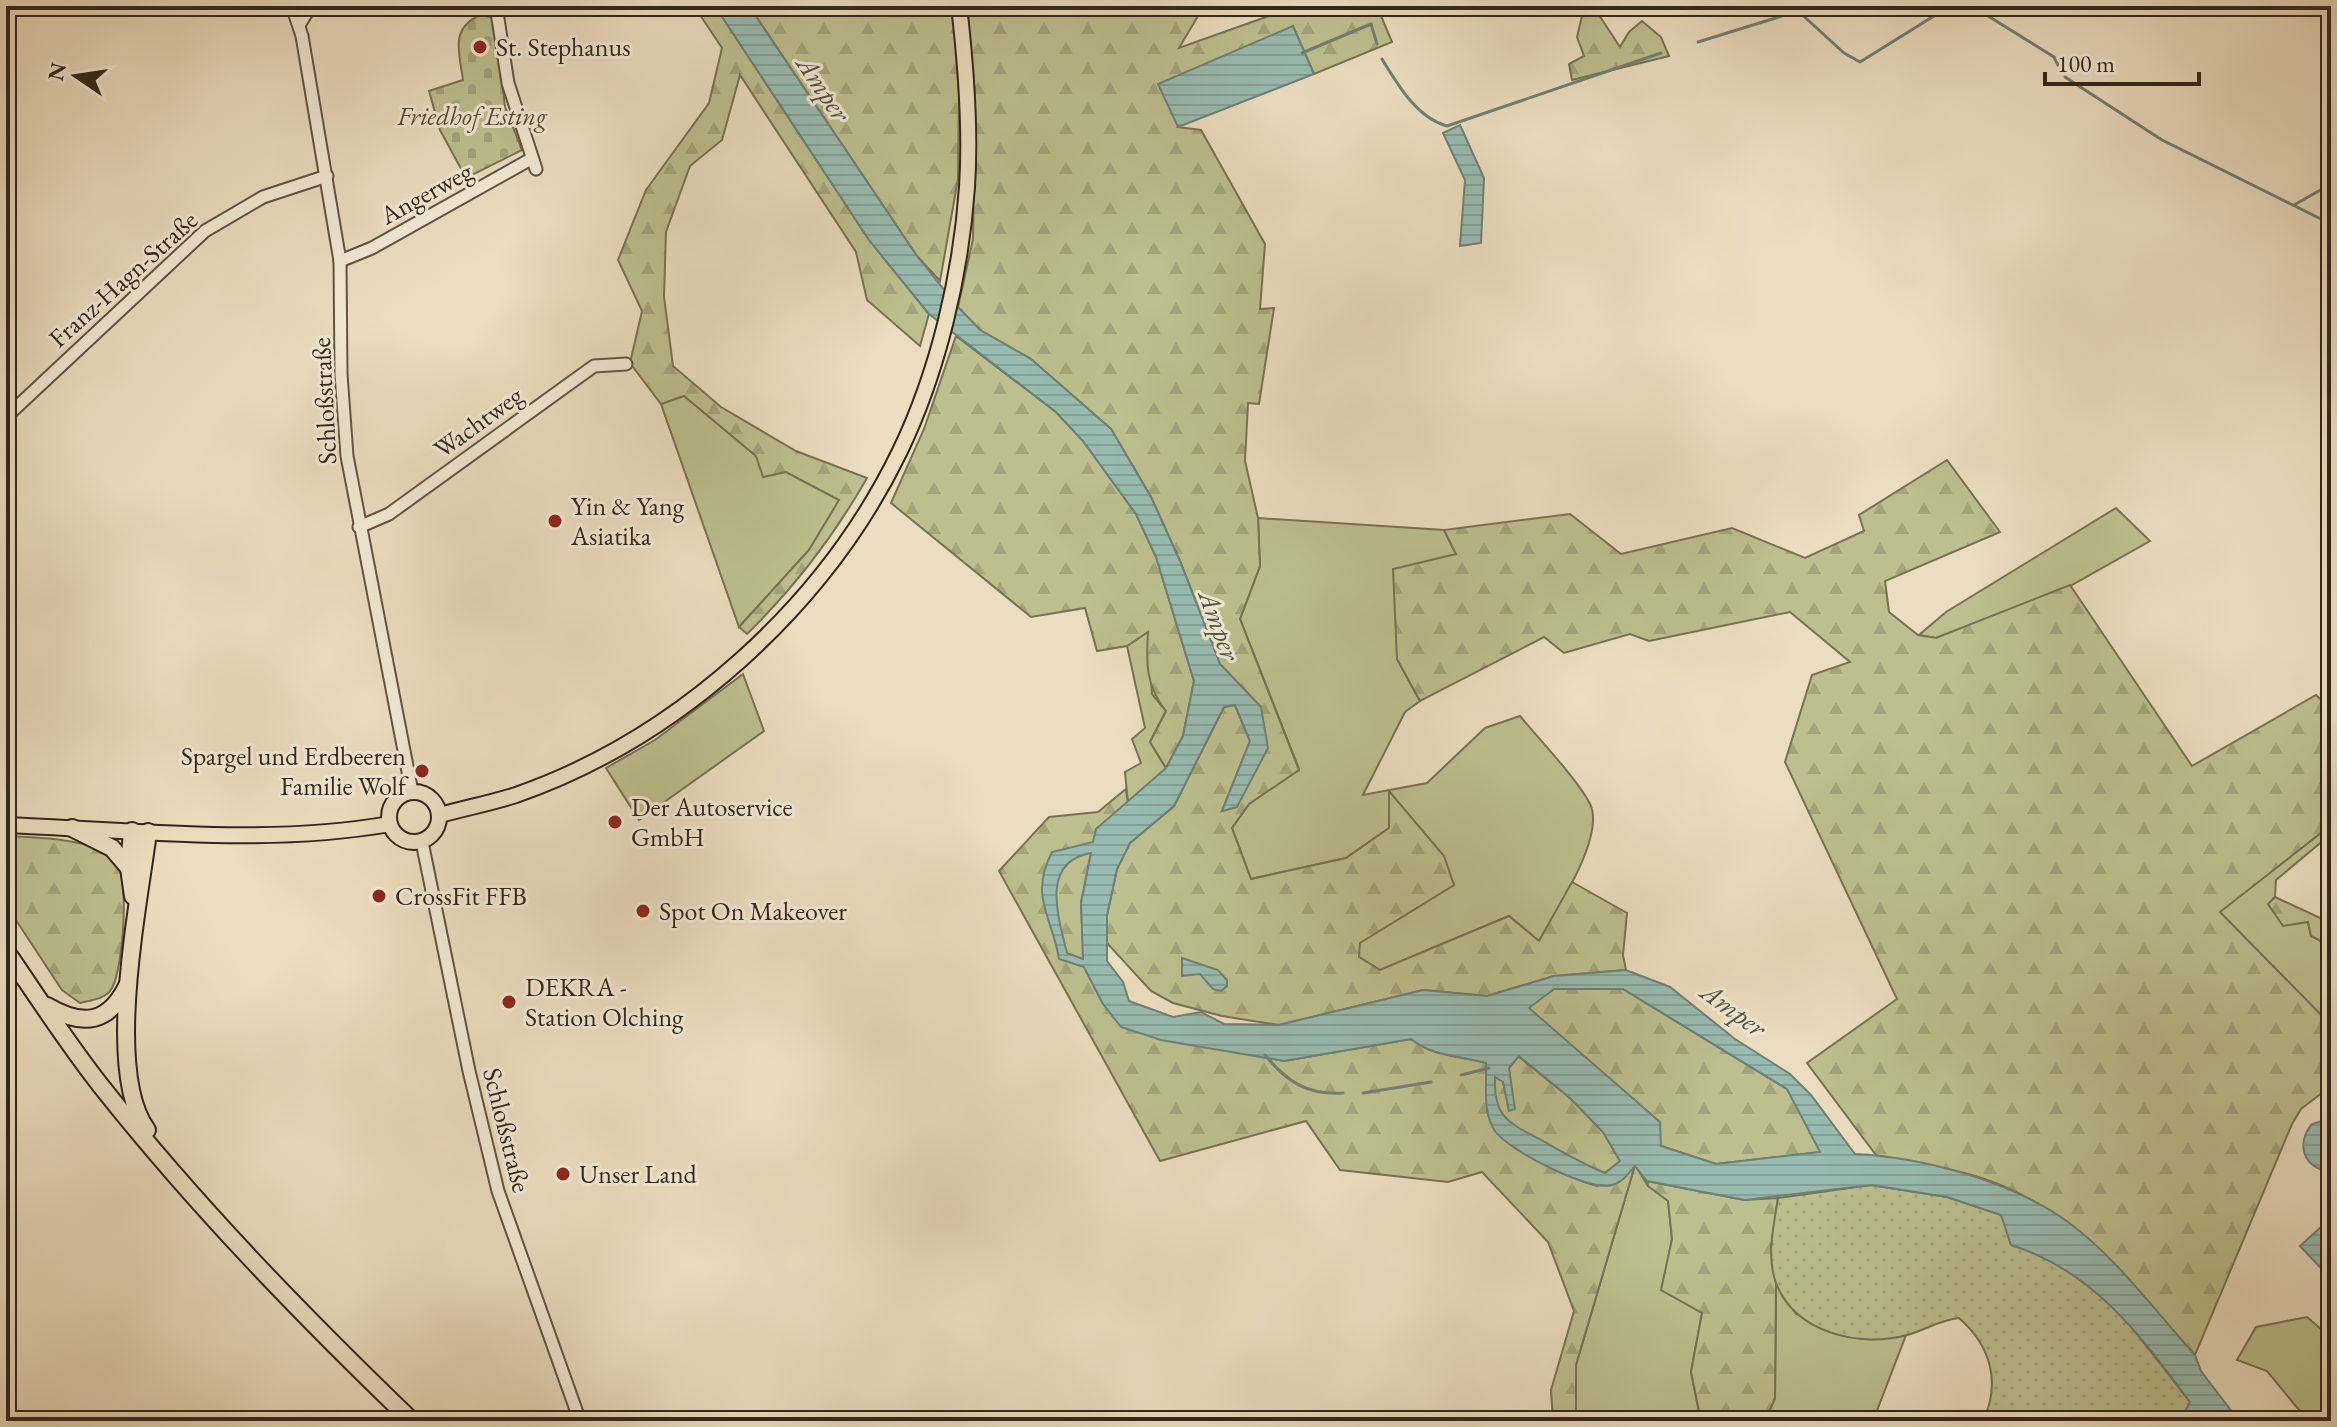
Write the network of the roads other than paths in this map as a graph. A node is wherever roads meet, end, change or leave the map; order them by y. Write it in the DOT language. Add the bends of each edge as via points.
graph roads {
  1 [pos="292,6"];
  2 [pos="311,6"];
  3 [pos="496,6"];
  4 [pos="959,6"];
  5 [pos="299,25"];
  6 [pos="327,176"];
  7 [pos="340,261"];
  8 [pos="626,364"];
  9 [pos="6,417"];
  10 [pos="359,527"];
  11 [pos="412,792"];
  12 [pos="440,815"];
  13 [pos="390,824"];
  14 [pos="6,825"];
  15 [pos="72,828"];
  16 [pos="140,831"];
  17 [pos="422,842"];
  18 [pos="129,868"];
  19 [pos="136,910"];
  20 [pos="6,951"];
  21 [pos="130,979"];
  22 [pos="43,1004"];
  23 [pos="150,1147"];
  24 [pos="412,1421"];
  25 [pos="580,1421"];
  1 -- 5 [label="street, Schloßstraße"];
  2 -- 5 [label="street"];
  3 -- 7 [label="street, Angerweg" via="508,83 533,164"];
  4 -- 12 [label="main road" via="969,115 967,187 955,273 939,340 900,450 865,512 818,579 757,646 649,730 516,795"];
  5 -- 6 [label="street, Schloßstraße"];
  6 -- 7 [label="street, Schloßstraße"];
  6 -- 9 [label="street, Franz-Hagn-Straße" via="263,197 205,231"];
  7 -- 10 [label="street, Schloßstraße" via="344,420"];
  8 -- 10 [label="street, Wachtweg" via="594,366 389,514"];
  10 -- 11 [label="street, Schloßstraße"];
  11 -- 12 [label="main road" via="433,800"];
  11 -- 13 [label="main road" via="393,803"];
  12 -- 17 [label="main road" via="435,831"];
  13 -- 16 [label="main road" via="329,835"];
  13 -- 17 [label="main road" via="398,838"];
  14 -- 15 [label="main road"];
  15 -- 16 [label="main road"];
  15 -- 18 [label="highway" via="112,848"];
  16 -- 18 [label="highway"];
  16 -- 19 [label="highway"];
  17 -- 25 [label="street, Schloßstraße" via="498,1191"];
  18 -- 19 [label="highway"];
  19 -- 21 [label="highway"];
  20 -- 22 [label="highway"];
  21 -- 22 [label="highway" via="116,1005 92,1019 65,1017"];
  21 -- 23 [label="highway" via="128,1083"];
  22 -- 23 [label="highway"];
  23 -- 24 [label="highway" via="279,1290"];
}
